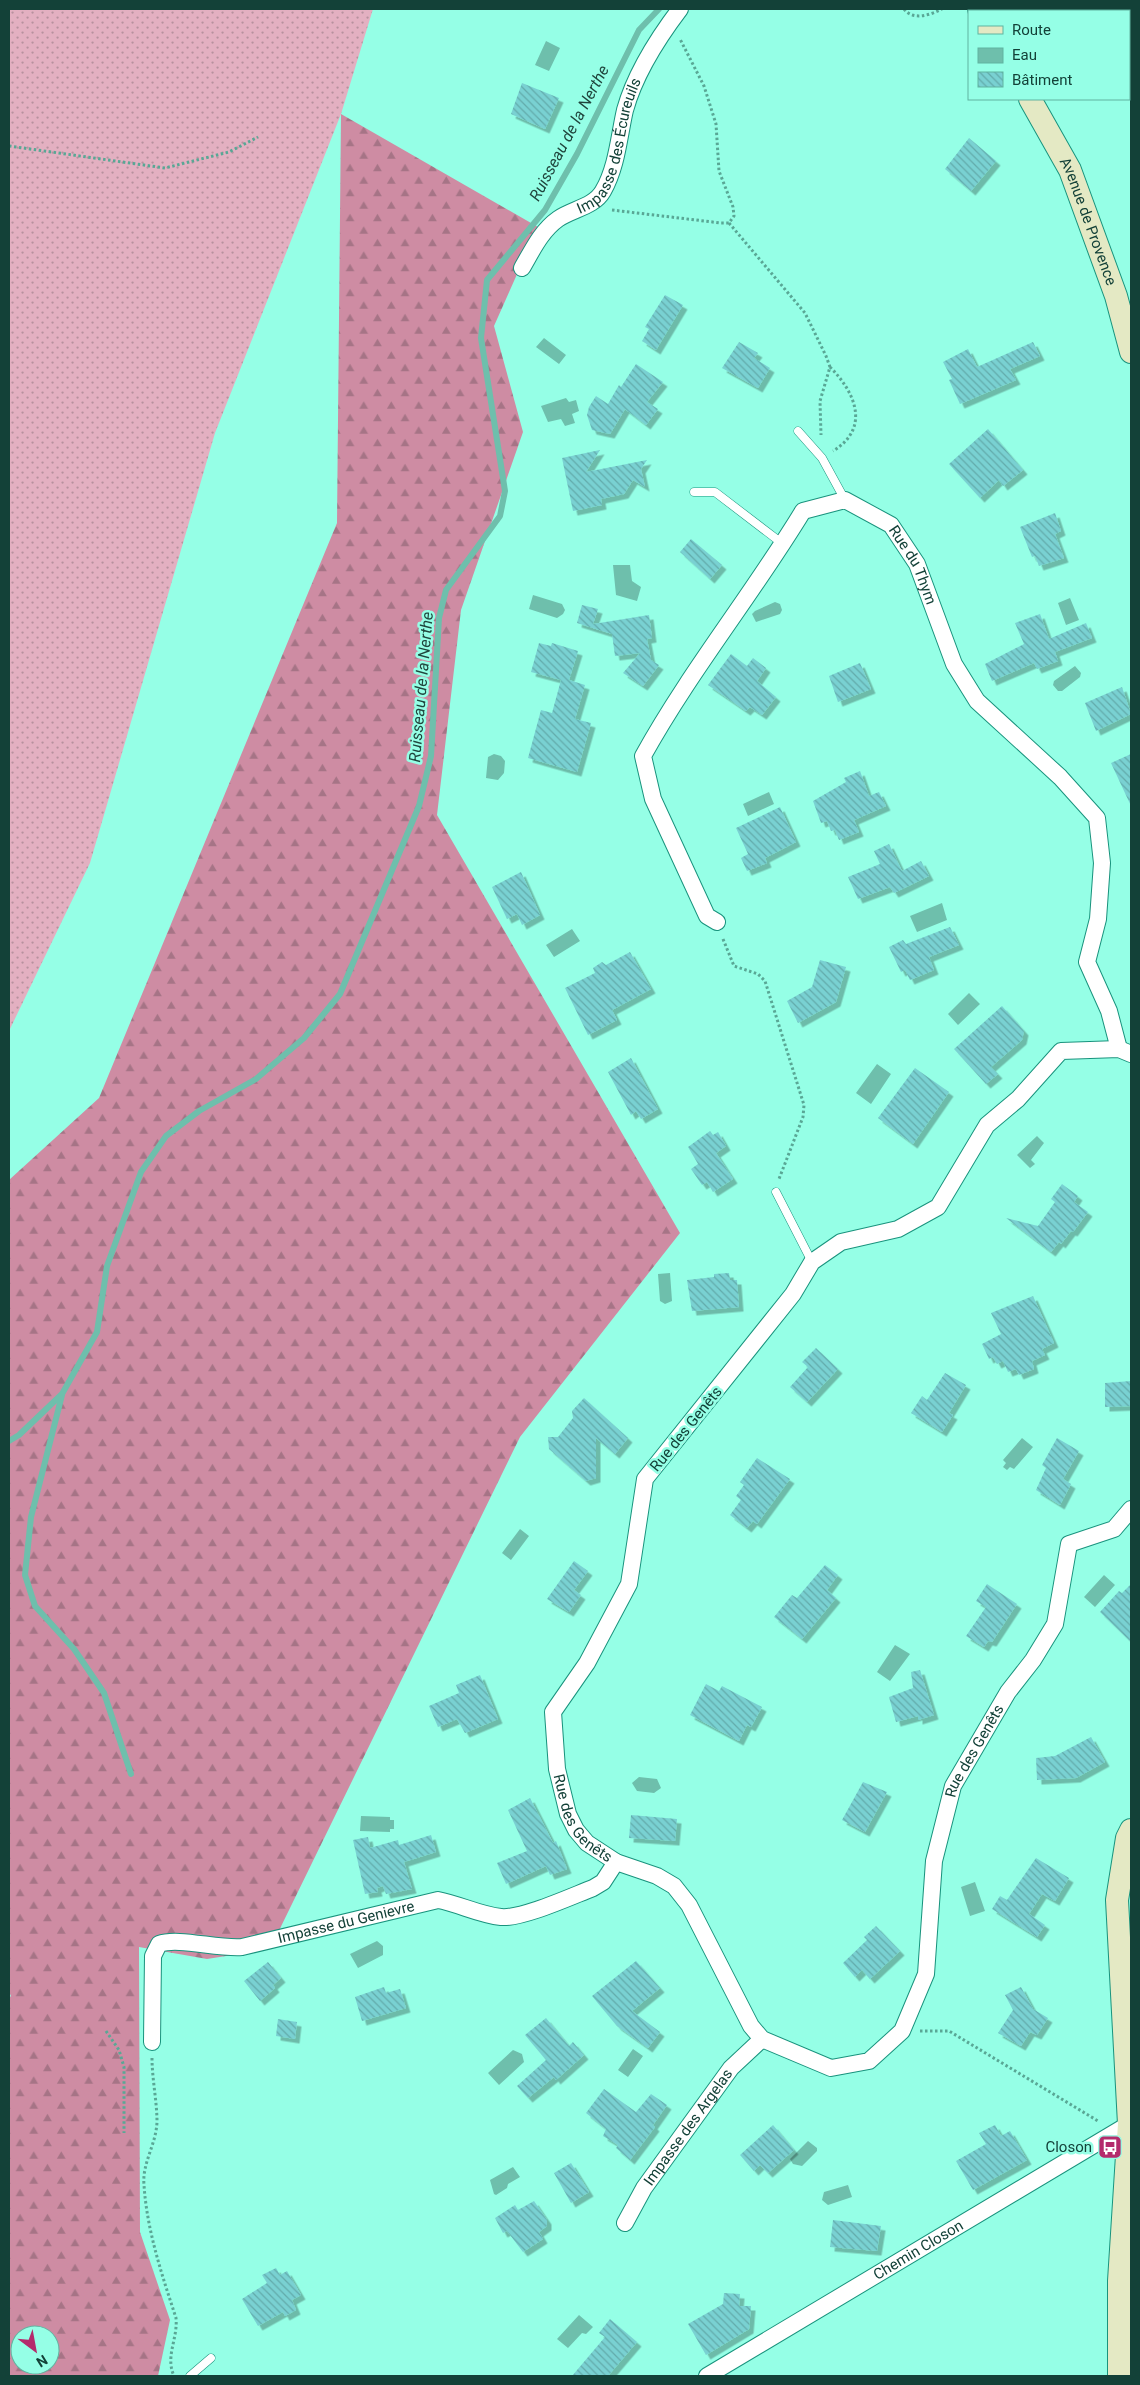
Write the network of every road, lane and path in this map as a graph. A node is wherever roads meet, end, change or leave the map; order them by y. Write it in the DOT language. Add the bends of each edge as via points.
graph roads {
  1 [pos="904,9"];
  2 [pos="942,9"];
  3 [pos="675,15"];
  4 [pos="1031,100"];
  5 [pos="258,137"];
  6 [pos="9,146"];
  7 [pos="596,200"];
  8 [pos="729,223"];
  9 [pos="522,268"];
  10 [pos="1131,352"];
  11 [pos="830,367"];
  12 [pos="798,431"];
  13 [pos="822,458"];
  14 [pos="694,492"];
  15 [pos="845,500"];
  16 [pos="783,544"];
  17 [pos="717,922"];
  18 [pos="1125,1051"];
  19 [pos="776,1192"];
  20 [pos="812,1262"];
  21 [pos="1131,1510"];
  22 [pos="1131,1830"];
  23 [pos="616,1862"];
  24 [pos="106,2031"];
  25 [pos="902,2031"];
  26 [pos="762,2039"];
  27 [pos="152,2042"];
  28 [pos="1122,2128"];
  29 [pos="124,2133"];
  30 [pos="625,2223"];
  31 [pos="211,2358"];
  32 [pos="174,2376"];
  33 [pos="190,2376"];
  34 [pos="707,2376"];
  35 [pos="1119,2376"];
  1 -- 2 [label="path" via="917,16 930,15"];
  3 -- 7 [label="street, Impasse des Écureuils" via="640,72 626,107 616,156 603,191"];
  3 -- 8 [label="path" via="716,124 719,172 733,207 734,216"];
  4 -- 10 [label="street, Avenue de Provence" via="1070,170 1116,296"];
  5 -- 6 [label="path" via="229,152 165,168"];
  7 -- 8 [label="path" via="606,209"];
  7 -- 9 [label="street, Impasse des Écureuils" via="550,226"];
  8 -- 11 [label="path" via="805,313"];
  11 -- 13 [label="path" via="820,401"];
  11 -- 13 [label="path" via="844,381 855,406 856,422 851,436 842,446"];
  12 -- 13 [label="lane"];
  13 -- 15 [label="lane"];
  14 -- 16 [label="lane" via="714,492"];
  15 -- 16 [label="street" via="802,511"];
  15 -- 18 [label="street, Rue du Thym" via="891,525 917,564 954,664 977,701 1060,777 1097,818 1102,863 1098,919 1087,962"];
  16 -- 17 [label="street" via="660,725 643,756 653,799 707,916"];
  17 -- 19 [label="path" via="734,966 758,974 765,981 804,1105 803,1117"];
  18 -- 20 [label="street, Rue des Genêts" via="1061,1050 1018,1099 987,1125 938,1207 898,1228 842,1242"];
  19 -- 20 [label="lane"];
  20 -- 23 [label="street, Rue des Genêts" via="792,1294 645,1480 629,1584 587,1662 553,1712 557,1769 568,1814 587,1843"];
  21 -- 25 [label="street, Rue des Genêts" via="1114,1529 1069,1544 1055,1624 1008,1692 953,1786 934,1861 926,1974"];
  22 -- 28 [label="street" via="1117,1900"];
  23 -- 26 [label="street, Rue des Genêts" via="657,1876 674,1886 689,1904 751,2026"];
  23 -- 27 [label="street, Impasse du Genievre" via="603,1882 593,1888 513,1916 501,1917 438,1900 242,1946 225,1948 172,1941 159,1944 153,1956"];
  24 -- 29 [label="path" via="119,2050 124,2067"];
  25 -- 26 [label="street, Rue des Genêts" via="869,2061 830,2068"];
  25 -- 28 [label="path" via="949,2031"];
  26 -- 30 [label="street, Impasse des Argelas" via="731,2068 644,2188"];
  27 -- 32 [label="path" via="157,2123 144,2170 144,2186 151,2240 176,2318 177,2328 169,2357"];
  28 -- 34 [label="street, Chemin Closon"];
  28 -- 35 [label="street"];
  31 -- 33 [label="lane"];
}
